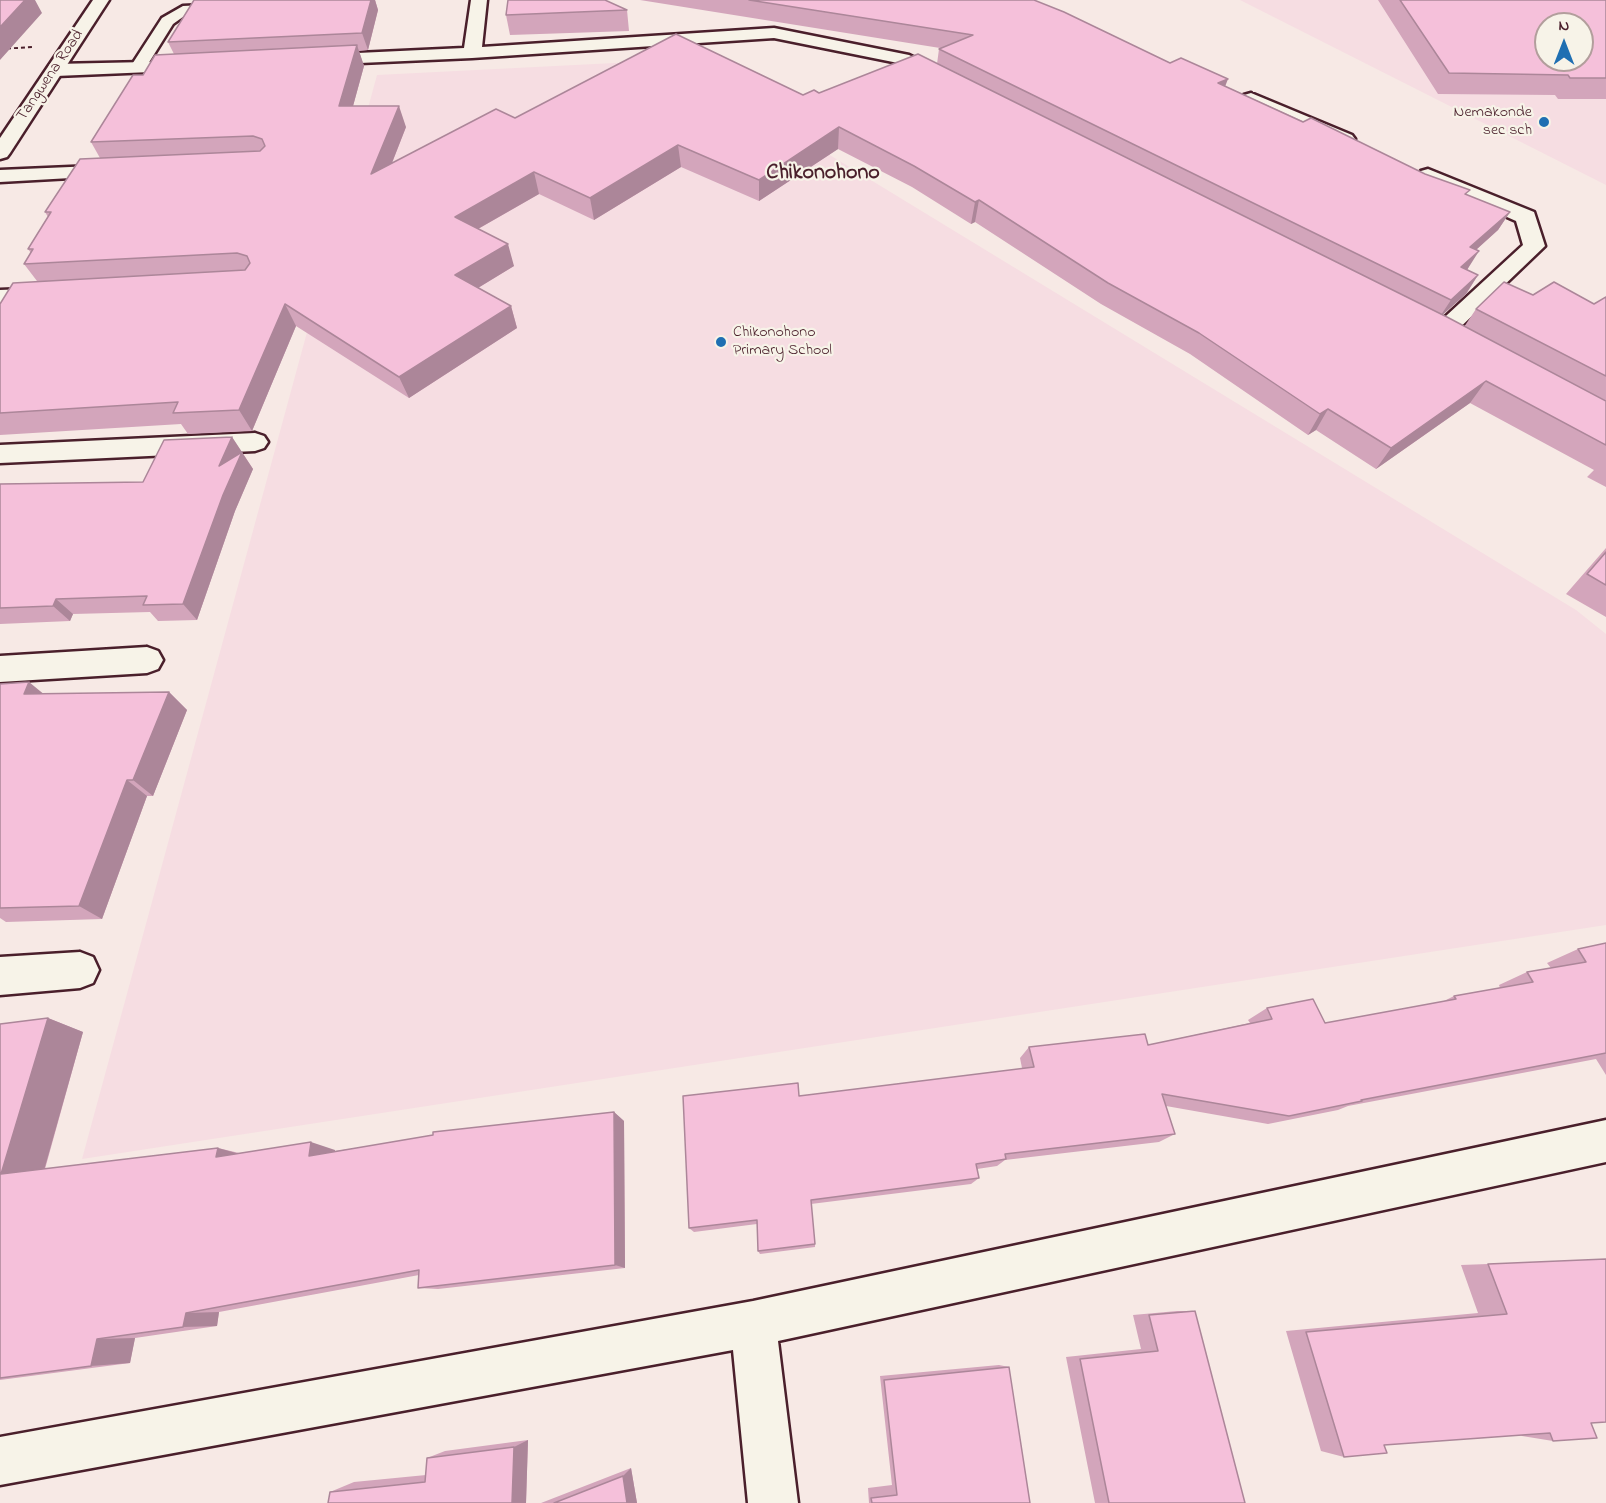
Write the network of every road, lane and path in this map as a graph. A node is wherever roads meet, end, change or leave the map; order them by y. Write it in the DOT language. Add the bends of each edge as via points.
graph roads {
  1 [pos="101,0"];
  2 [pos="479,0"];
  3 [pos="240,8"];
  4 [pos="472,53"];
  5 [pos="293,61"];
  6 [pos="209,65"];
  7 [pos="137,69"];
  8 [pos="56,70"];
  9 [pos="1230,90"];
  10 [pos="966,91"];
  11 [pos="1361,146"];
  12 [pos="1,148"];
  13 [pos="1405,165"];
  14 [pos="131,171"];
  15 [pos="0,176"];
  16 [pos="71,294"];
  17 [pos="0,297"];
  18 [pos="1421,321"];
  19 [pos="1442,332"];
  20 [pos="1462,343"];
  21 [pos="255,442"];
  22 [pos="0,454"];
  23 [pos="147,660"];
  24 [pos="0,669"];
  25 [pos="80,970"];
  26 [pos="0,976"];
  27 [pos="1606,1141"];
  28 [pos="753,1324"];
  29 [pos="0,1461"];
  30 [pos="773,1503"];
  1 -- 8 [label="street, Tangwena Road"];
  2 -- 4 [label="street"];
  3 -- 7 [label="lane" via="183,10 167,21"];
  4 -- 5 [label="street"];
  4 -- 10 [label="street" via="774,33 903,59"];
  6 -- 7 [label="street"];
  7 -- 8 [label="street"];
  8 -- 12 [label="street, Tangwena Road"];
  9 -- 11 [label="street"];
  13 -- 19 [label="street" via="1526,217 1534,246"];
  14 -- 15 [label="street"];
  16 -- 17 [label="street"];
  18 -- 19 [label="street"];
  19 -- 20 [label="street"];
  21 -- 22 [label="street"];
  23 -- 24 [label="street"];
  25 -- 26 [label="street"];
  27 -- 28 [label="street"];
  28 -- 29 [label="street"];
  28 -- 30 [label="street"];
}
